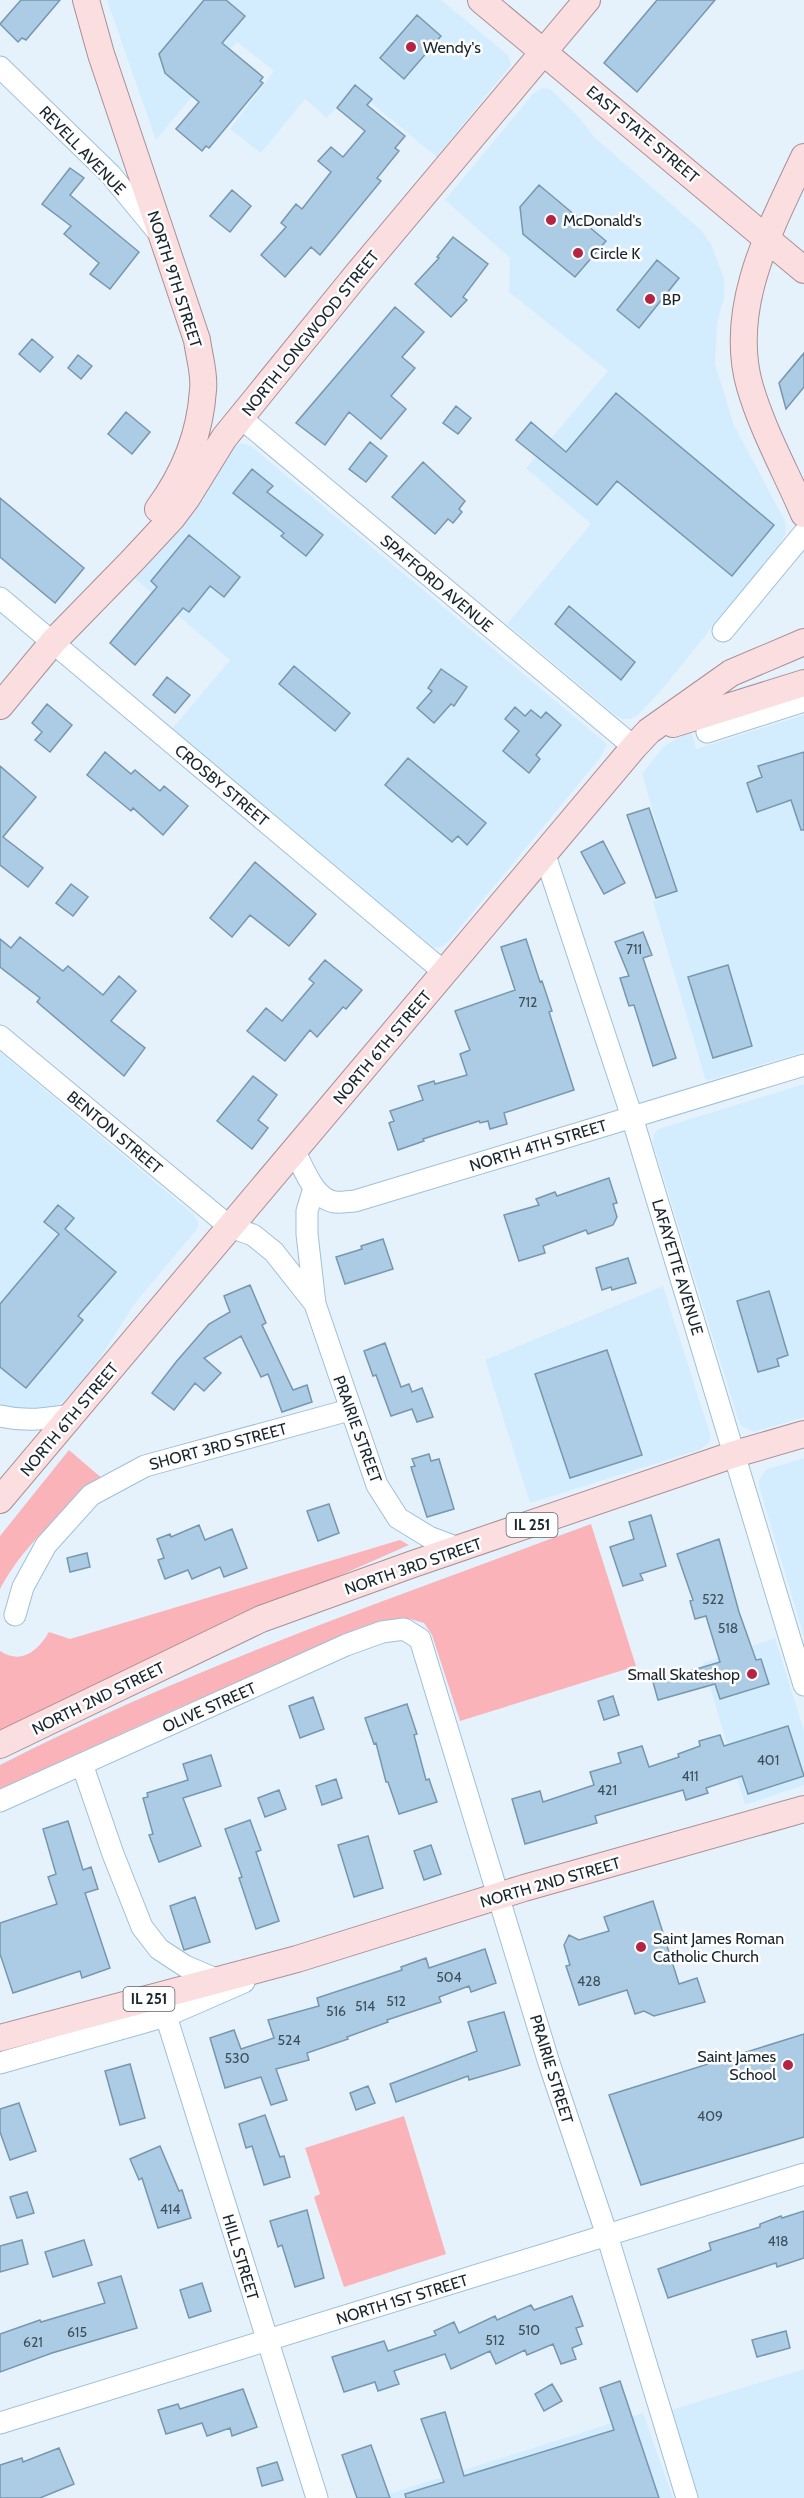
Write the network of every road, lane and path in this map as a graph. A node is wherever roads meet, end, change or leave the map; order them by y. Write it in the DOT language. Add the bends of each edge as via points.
graph roads {
  1 [pos="86,0"];
  2 [pos="481,0"];
  3 [pos="587,0"];
  4 [pos="543,51"];
  5 [pos="0,67"];
  6 [pos="804,157"];
  7 [pos="161,236"];
  8 [pos="766,238"];
  9 [pos="804,270"];
  10 [pos="241,418"];
  11 [pos="804,514"];
  12 [pos="804,533"];
  13 [pos="129,548"];
  14 [pos="0,598"];
  15 [pos="78,615"];
  16 [pos="723,631"];
  17 [pos="53,642"];
  18 [pos="804,642"];
  19 [pos="804,683"];
  20 [pos="804,700"];
  21 [pos="0,706"];
  22 [pos="707,732"];
  23 [pos="641,739"];
  24 [pos="544,852"];
  25 [pos="444,972"];
  26 [pos="0,1036"];
  27 [pos="804,1065"];
  28 [pos="632,1117"];
  29 [pos="295,1152"];
  30 [pos="314,1188"];
  31 [pos="230,1227"];
  32 [pos="315,1304"];
  33 [pos="350,1410"];
  34 [pos="74,1414"];
  35 [pos="0,1416"];
  36 [pos="804,1434"];
  37 [pos="735,1454"];
  38 [pos="0,1500"];
  39 [pos="461,1549"];
  40 [pos="15,1615"];
  41 [pos="261,1619"];
  42 [pos="420,1639"];
  43 [pos="804,1685"];
  44 [pos="0,1745"];
  45 [pos="82,1764"];
  46 [pos="0,1801"];
  47 [pos="804,1809"];
  48 [pos="499,1896"];
  49 [pos="297,1959"];
  50 [pos="218,1980"];
  51 [pos="166,2016"];
  52 [pos="0,2038"];
  53 [pos="0,2063"];
  54 [pos="804,2174"];
  55 [pos="607,2235"];
  56 [pos="268,2340"];
  57 [pos="0,2423"];
  58 [pos="317,2498"];
  59 [pos="687,2498"];
  1 -- 7 [label="main road, NORTH 9TH STREET"];
  2 -- 4 [label="main road, EAST STATE STREET"];
  3 -- 4 [label="main road, NORTH LONGWOOD STREET"];
  4 -- 8 [label="main road, EAST STATE STREET"];
  4 -- 10 [label="main road, NORTH LONGWOOD STREET"];
  5 -- 7 [label="street, REVELL AVENUE" via="110,174"];
  6 -- 8 [label="main road"];
  7 -- 13 [label="main road, NORTH 9TH STREET" via="197,340 204,389 195,439 184,468"];
  8 -- 9 [label="main road, EAST STATE STREET"];
  8 -- 11 [label="main road" via="745,312 743,348 750,387 766,432"];
  10 -- 15 [label="main road, NORTH LONGWOOD STREET" via="172,518"];
  10 -- 23 [label="street, SPAFFORD AVENUE"];
  12 -- 16 [label="street"];
  13 -- 15 [label="main road, NORTH LONGWOOD STREET"];
  14 -- 17 [label="street, CROSBY STREET"];
  15 -- 17 [label="main road, NORTH LONGWOOD STREET"];
  17 -- 21 [label="main road, NORTH LONGWOOD STREET"];
  17 -- 25 [label="street, CROSBY STREET"];
  18 -- 23 [label="main road, NORTH 6TH STREET" via="731,673"];
  19 -- 23 [label="main road"];
  20 -- 22 [label="street"];
  23 -- 24 [label="main road, NORTH 6TH STREET"];
  24 -- 25 [label="main road, NORTH 6TH STREET"];
  24 -- 28 [label="street, LAFAYETTE AVENUE"];
  25 -- 29 [label="main road, NORTH 6TH STREET"];
  26 -- 31 [label="street, BENTON STREET"];
  27 -- 28 [label="street, NORTH 4TH STREET"];
  28 -- 30 [label="street, NORTH 4TH STREET" via="355,1201 335,1202"];
  28 -- 37 [label="street, LAFAYETTE AVENUE"];
  29 -- 30 [label="street"];
  29 -- 31 [label="main road, NORTH 6TH STREET"];
  30 -- 32 [label="street, PRAIRIE STREET" via="307,1211 307,1234"];
  31 -- 32 [label="street, PRAIRIE STREET" via="253,1235 274,1252"];
  31 -- 34 [label="main road, NORTH 6TH STREET"];
  32 -- 33 [label="street, PRAIRIE STREET"];
  33 -- 39 [label="street, PRAIRIE STREET" via="377,1485 398,1518 429,1537"];
  33 -- 40 [label="street, SHORT 3RD STREET" via="145,1466 92,1495 46,1545 23,1587"];
  34 -- 35 [label="street" via="44,1420"];
  34 -- 38 [label="main road, NORTH 6TH STREET"];
  36 -- 37 [label="main road, NORTH 3RD STREET / IL 251"];
  37 -- 39 [label="main road, NORTH 3RD STREET / IL 251"];
  37 -- 43 [label="street, LAFAYETTE AVENUE"];
  39 -- 41 [label="main road, NORTH 3RD STREET / IL 251"];
  41 -- 44 [label="main road, NORTH 2ND STREET / IL 251"];
  42 -- 45 [label="street, OLIVE STREET" via="404,1629 346,1645"];
  42 -- 48 [label="street, PRAIRIE STREET"];
  45 -- 46 [label="street, OLIVE STREET"];
  45 -- 50 [label="street" via="142,1928 159,1949"];
  47 -- 48 [label="main road, NORTH 2ND STREET / IL 251"];
  48 -- 49 [label="main road, NORTH 2ND STREET / IL 251"];
  48 -- 55 [label="street, PRAIRIE STREET" via="549,2063"];
  49 -- 50 [label="main road, NORTH 2ND STREET / IL 251"];
  49 -- 51 [label="street, NORTH 2ND STREET"];
  50 -- 52 [label="main road, NORTH 2ND STREET / IL 251"];
  51 -- 53 [label="street, NORTH 2ND STREET"];
  51 -- 56 [label="street, HILL STREET"];
  54 -- 55 [label="street, NORTH 1ST STREET"];
  55 -- 56 [label="street, NORTH 1ST STREET"];
  55 -- 59 [label="street, PRAIRIE STREET"];
  56 -- 57 [label="street, NORTH 1ST STREET"];
  56 -- 58 [label="street, HILL STREET"];
}
